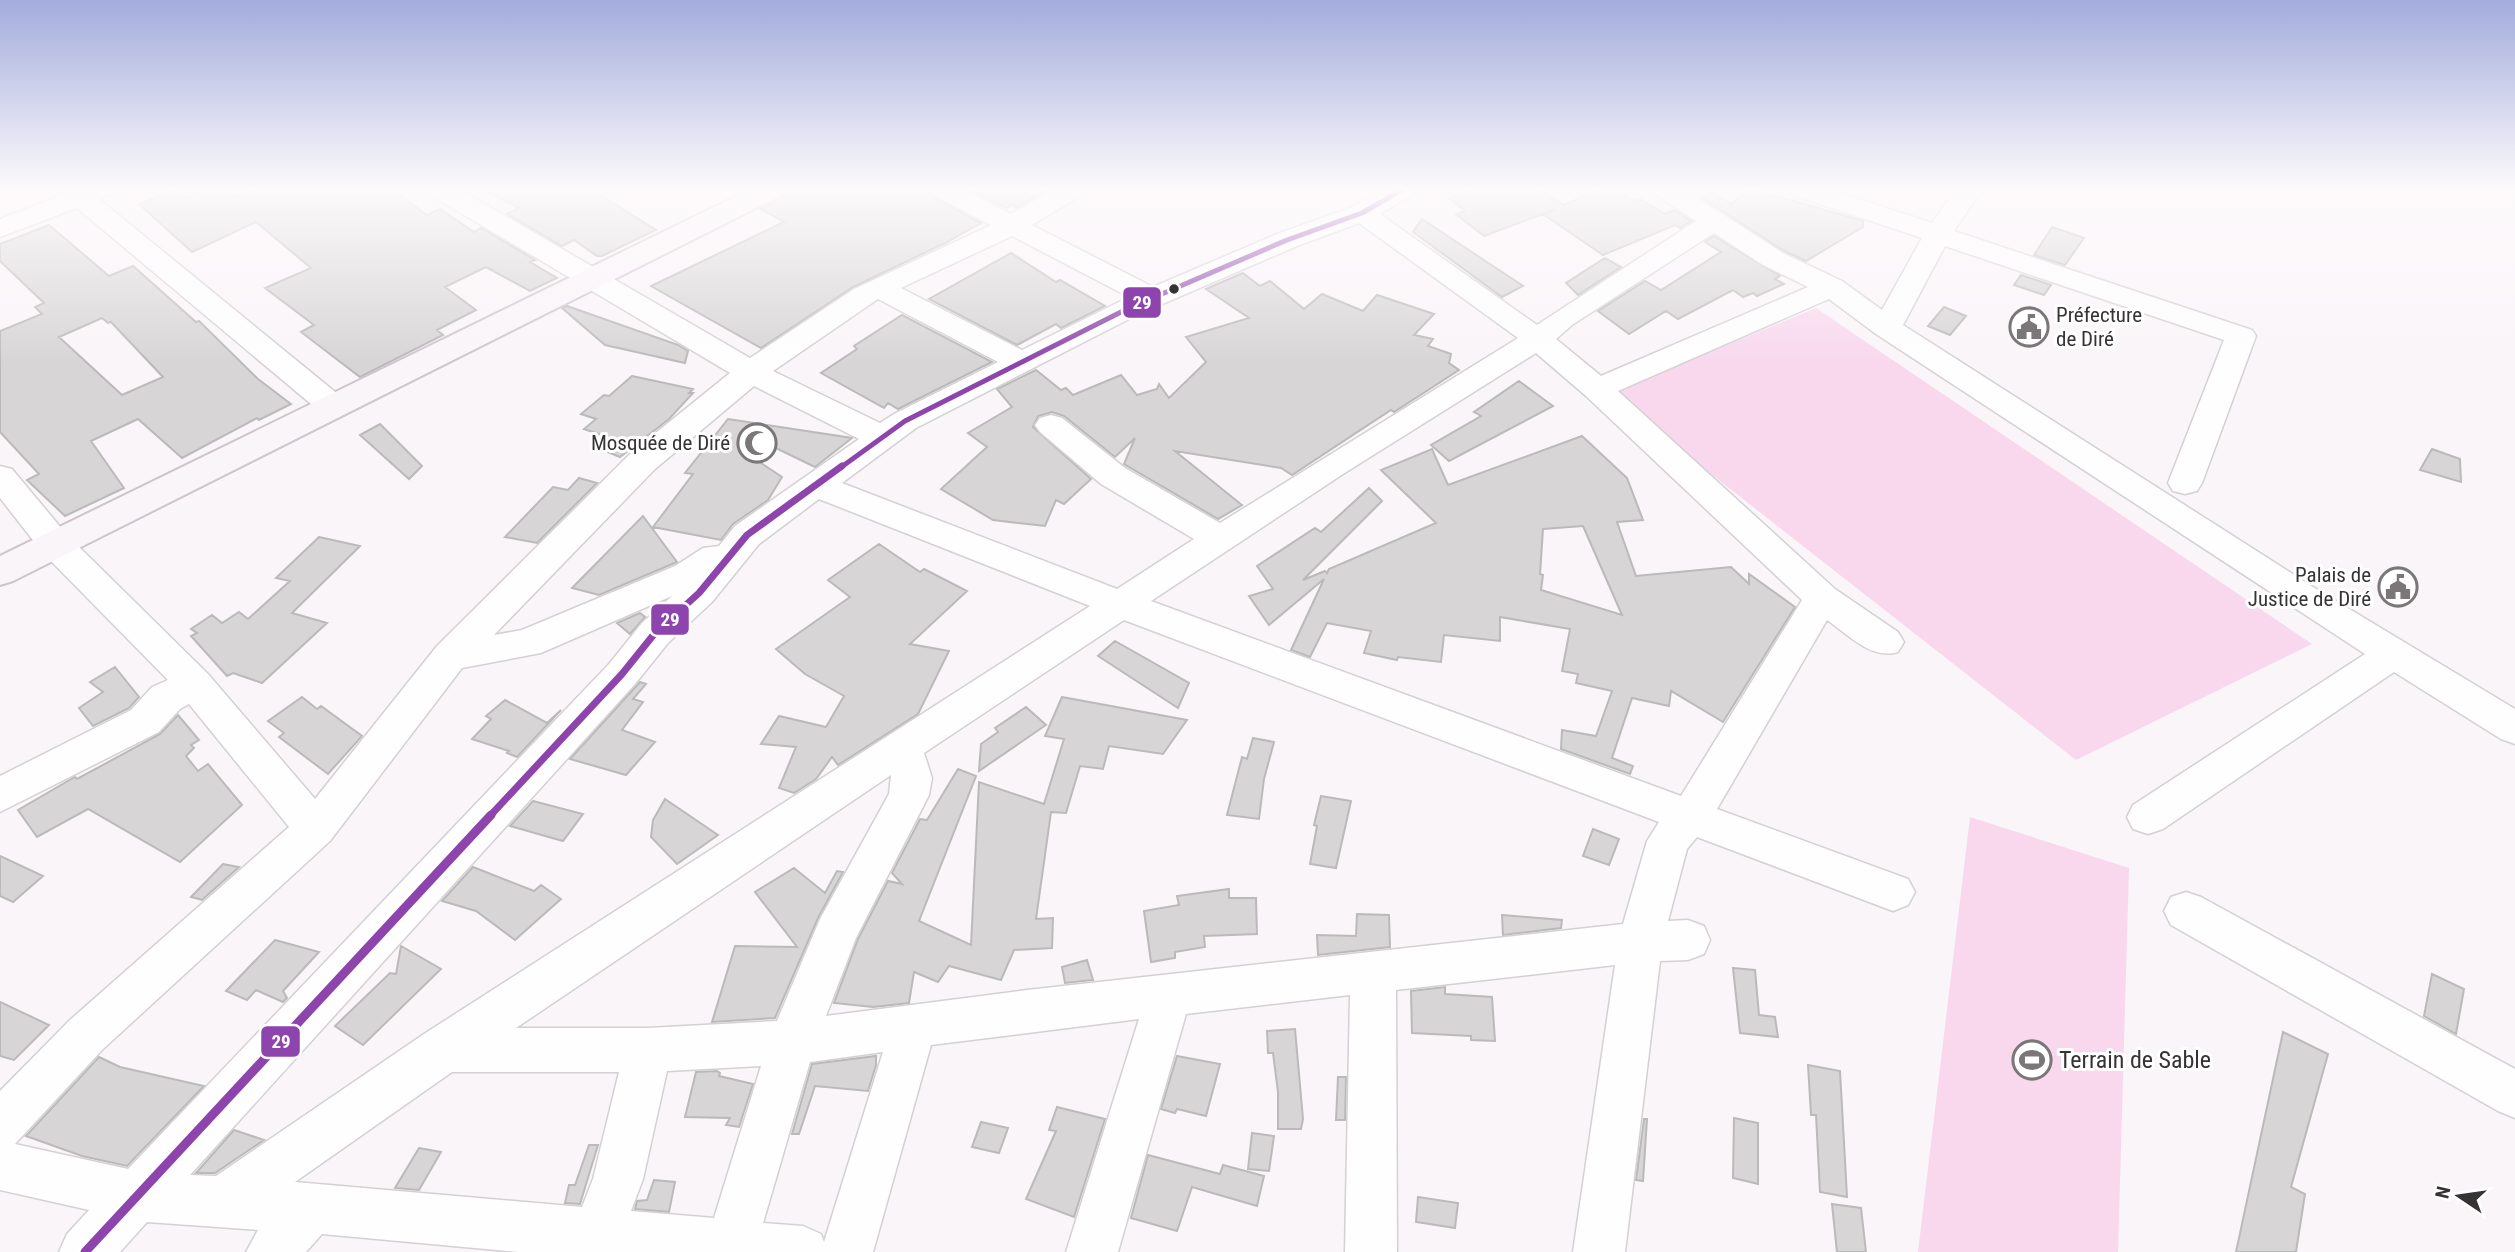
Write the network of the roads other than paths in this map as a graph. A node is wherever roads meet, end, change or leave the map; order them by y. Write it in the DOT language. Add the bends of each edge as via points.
graph roads {
  1 [pos="154,246"];
  2 [pos="540,246"];
  3 [pos="656,246"];
  4 [pos="966,246"];
  5 [pos="1053,246"];
  6 [pos="1272,246"];
  7 [pos="1409,246"];
  8 [pos="1674,246"];
  9 [pos="1753,246"];
  10 [pos="1931,246"];
  11 [pos="1975,246"];
  12 [pos="594,277"];
  13 [pos="1832,287"];
  14 [pos="878,288"];
  15 [pos="1152,298"];
  16 [pos="1887,328"];
  17 [pos="1538,339"];
  18 [pos="1023,362"];
  19 [pos="751,372"];
  20 [pos="1597,389"];
  21 [pos="334,407"];
  22 [pos="1051,425"];
  23 [pos="882,437"];
  24 [pos="0,477"];
  25 [pos="2185,483"];
  26 [pos="815,485"];
  27 [pos="747,535"];
  28 [pos="1221,539"];
  29 [pos="54,544"];
  30 [pos="0,572"];
  31 [pos="1822,597"];
  32 [pos="1120,604"];
  33 [pos="1885,642"];
  34 [pos="2393,654"];
  35 [pos="450,656"];
  36 [pos="195,684"];
  37 [pos="2515,728"];
  38 [pos="902,747"];
  39 [pos="0,795"];
  40 [pos="1691,816"];
  41 [pos="2148,817"];
  42 [pos="315,829"];
  43 [pos="1893,892"];
  44 [pos="2186,911"];
  45 [pos="1688,940"];
  46 [pos="1640,942"];
  47 [pos="1373,972"];
  48 [pos="1169,995"];
  49 [pos="914,1025"];
  50 [pos="792,1042"];
  51 [pos="441,1050"];
  52 [pos="648,1050"];
  53 [pos="2515,1095"];
  54 [pos="0,1126"];
  55 [pos="0,1165"];
  56 [pos="135,1196"];
  57 [pos="224,1201"];
  58 [pos="311,1208"];
  59 [pos="593,1243"];
  60 [pos="731,1245"];
  61 [pos="85,1252"];
  62 [pos="272,1252"];
  63 [pos="803,1252"];
  64 [pos="847,1252"];
  65 [pos="1093,1252"];
  66 [pos="1371,1252"];
  67 [pos="1599,1252"];
  1 -- 21 [label="street"];
  2 -- 12 [label="street"];
  3 -- 12 [label="main road"];
  4 -- 14 [label="street"];
  5 -- 15 [label="street"];
  6 -- 15 [label="street"];
  7 -- 17 [label="street"];
  8 -- 17 [label="street"];
  9 -- 13 [label="street"];
  10 -- 16 [label="street"];
  11 -- 25 [label="street" via="2241,336"];
  12 -- 19 [label="street"];
  12 -- 21 [label="main road"];
  13 -- 16 [label="street"];
  13 -- 20 [label="street"];
  14 -- 18 [label="street"];
  14 -- 19 [label="street"];
  15 -- 18 [label="street"];
  16 -- 34 [label="street"];
  17 -- 20 [label="street"];
  17 -- 28 [label="street"];
  18 -- 23 [label="street"];
  19 -- 23 [label="street"];
  19 -- 35 [label="street" via="643,461"];
  20 -- 31 [label="street"];
  21 -- 29 [label="main road"];
  22 -- 28 [label="street" via="1113,476"];
  23 -- 26 [label="street"];
  24 -- 29 [label="street"];
  26 -- 27 [label="street"];
  26 -- 32 [label="street"];
  27 -- 35 [label="street" via="688,575 528,643"];
  27 -- 56 [label="street" via="699,593 655,633 622,674"];
  28 -- 32 [label="street"];
  29 -- 30 [label="main road"];
  29 -- 36 [label="street"];
  31 -- 33 [label="street"];
  31 -- 40 [label="street"];
  32 -- 38 [label="street"];
  32 -- 40 [label="street"];
  34 -- 37 [label="street"];
  34 -- 41 [label="street"];
  35 -- 42 [label="street"];
  36 -- 39 [label="street" via="166,698 145,721"];
  36 -- 42 [label="street"];
  38 -- 50 [label="street" via="912,778 909,795 836,933"];
  38 -- 51 [label="street"];
  40 -- 43 [label="street"];
  40 -- 46 [label="street" via="1668,841"];
  42 -- 54 [label="street" via="86,1035"];
  44 -- 53 [label="street"];
  45 -- 46 [label="street"];
  46 -- 47 [label="street"];
  46 -- 67 [label="street"];
  47 -- 48 [label="street"];
  47 -- 66 [label="street"];
  48 -- 49 [label="street"];
  48 -- 65 [label="street"];
  49 -- 50 [label="street"];
  49 -- 64 [label="street"];
  50 -- 52 [label="street"];
  50 -- 60 [label="street"];
  51 -- 52 [label="street"];
  51 -- 57 [label="street"];
  52 -- 59 [label="street" via="618,1179"];
  55 -- 56 [label="street"];
  56 -- 57 [label="street"];
  56 -- 61 [label="street"];
  57 -- 58 [label="street"];
  58 -- 59 [label="street"];
  58 -- 62 [label="street"];
  59 -- 60 [label="street"];
  60 -- 63 [label="street"];
}
